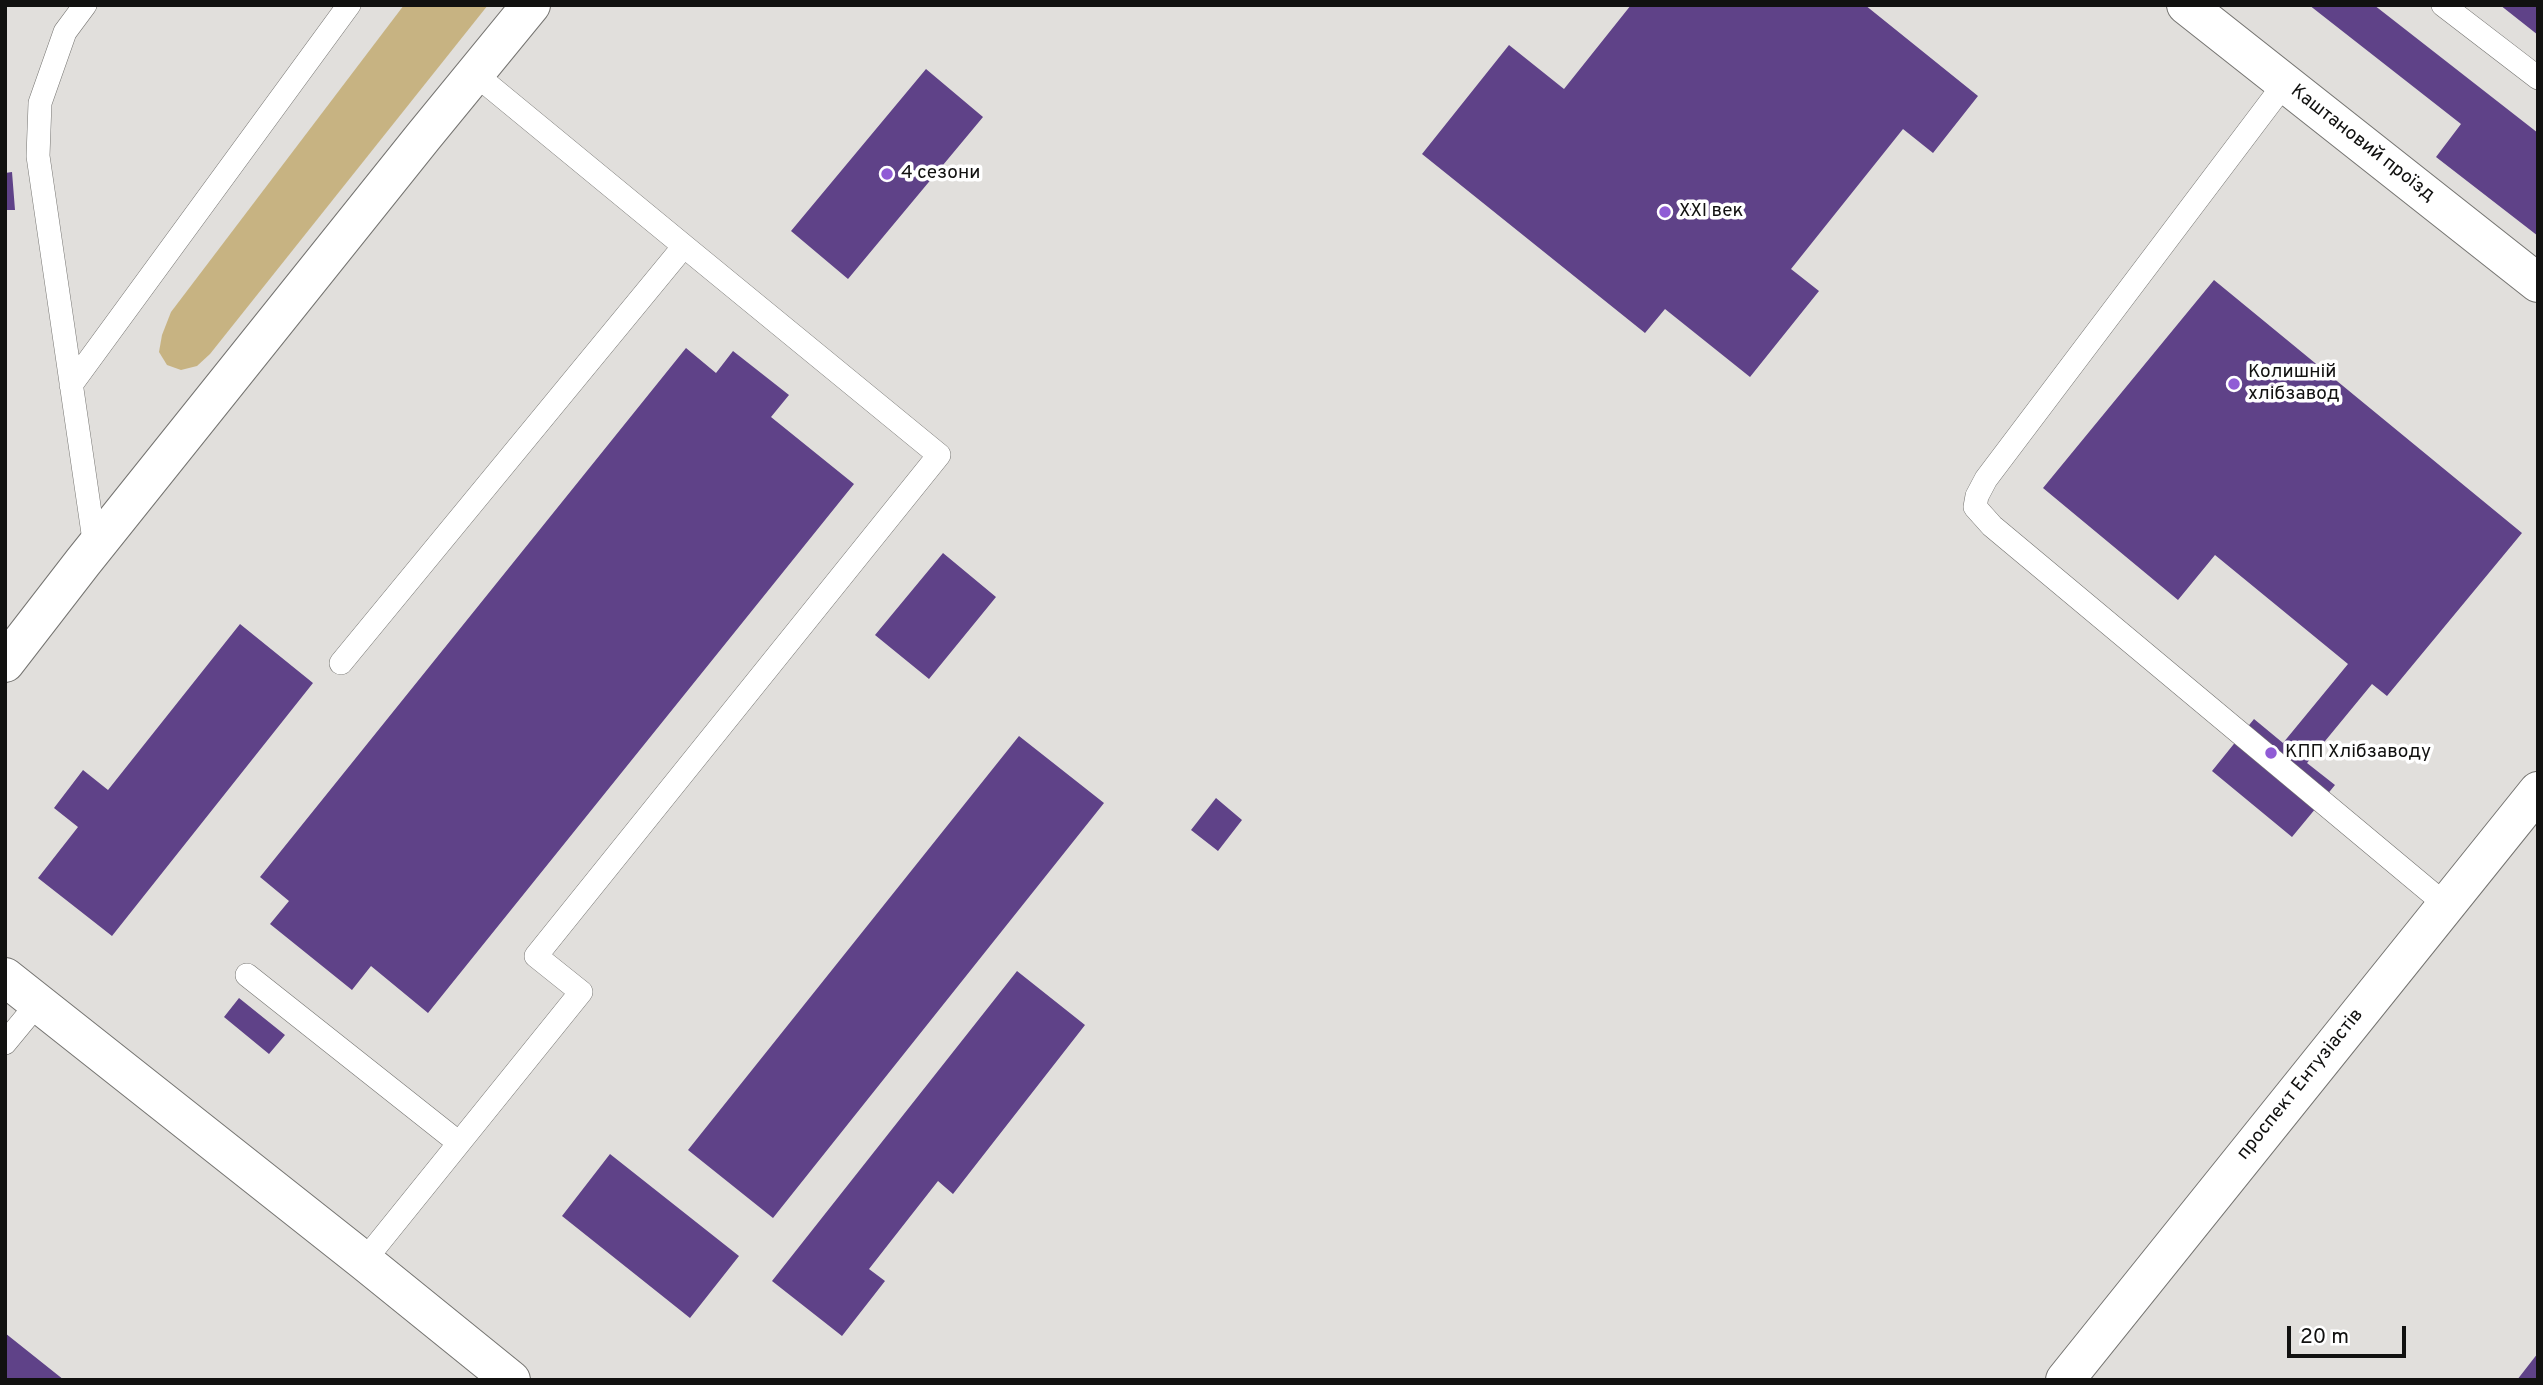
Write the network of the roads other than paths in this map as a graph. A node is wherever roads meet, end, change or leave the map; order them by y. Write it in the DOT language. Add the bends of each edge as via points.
graph roads {
  1 [pos="85,5"];
  2 [pos="349,5"];
  3 [pos="531,5"];
  4 [pos="2186,5"];
  5 [pos="2443,5"];
  6 [pos="475,74"];
  7 [pos="2538,78"];
  8 [pos="2285,83"];
  9 [pos="684,246"];
  10 [pos="2538,283"];
  11 [pos="71,385"];
  12 [pos="95,547"];
  13 [pos="5,663"];
  14 [pos="341,663"];
  15 [pos="2538,791"];
  16 [pos="2446,905"];
  17 [pos="247,975"];
  18 [pos="5,977"];
  19 [pos="38,1003"];
  20 [pos="5,1043"];
  21 [pos="459,1143"];
  22 [pos="364,1261"];
  23 [pos="511,1380"];
  24 [pos="2065,1380"];
  1 -- 11 [label="lane" via="65,32 40,103 38,156"];
  2 -- 11 [label="lane"];
  3 -- 6 [label="street"];
  4 -- 8 [label="street, Каштановий проїзд"];
  5 -- 7 [label="lane"];
  6 -- 9 [label="lane"];
  6 -- 12 [label="street"];
  8 -- 10 [label="street, Каштановий проїзд"];
  8 -- 16 [label="lane" via="1986,479 1975,507 1992,526"];
  9 -- 14 [label="lane"];
  9 -- 21 [label="lane" via="939,455 536,956 580,992"];
  11 -- 12 [label="lane"];
  12 -- 13 [label="street"];
  15 -- 16 [label="street, проспект Ентузіастів"];
  16 -- 24 [label="street, проспект Ентузіастів"];
  17 -- 21 [label="lane"];
  18 -- 19 [label="street"];
  19 -- 20 [label="lane"];
  19 -- 22 [label="street"];
  21 -- 22 [label="lane"];
  22 -- 23 [label="street"];
}
